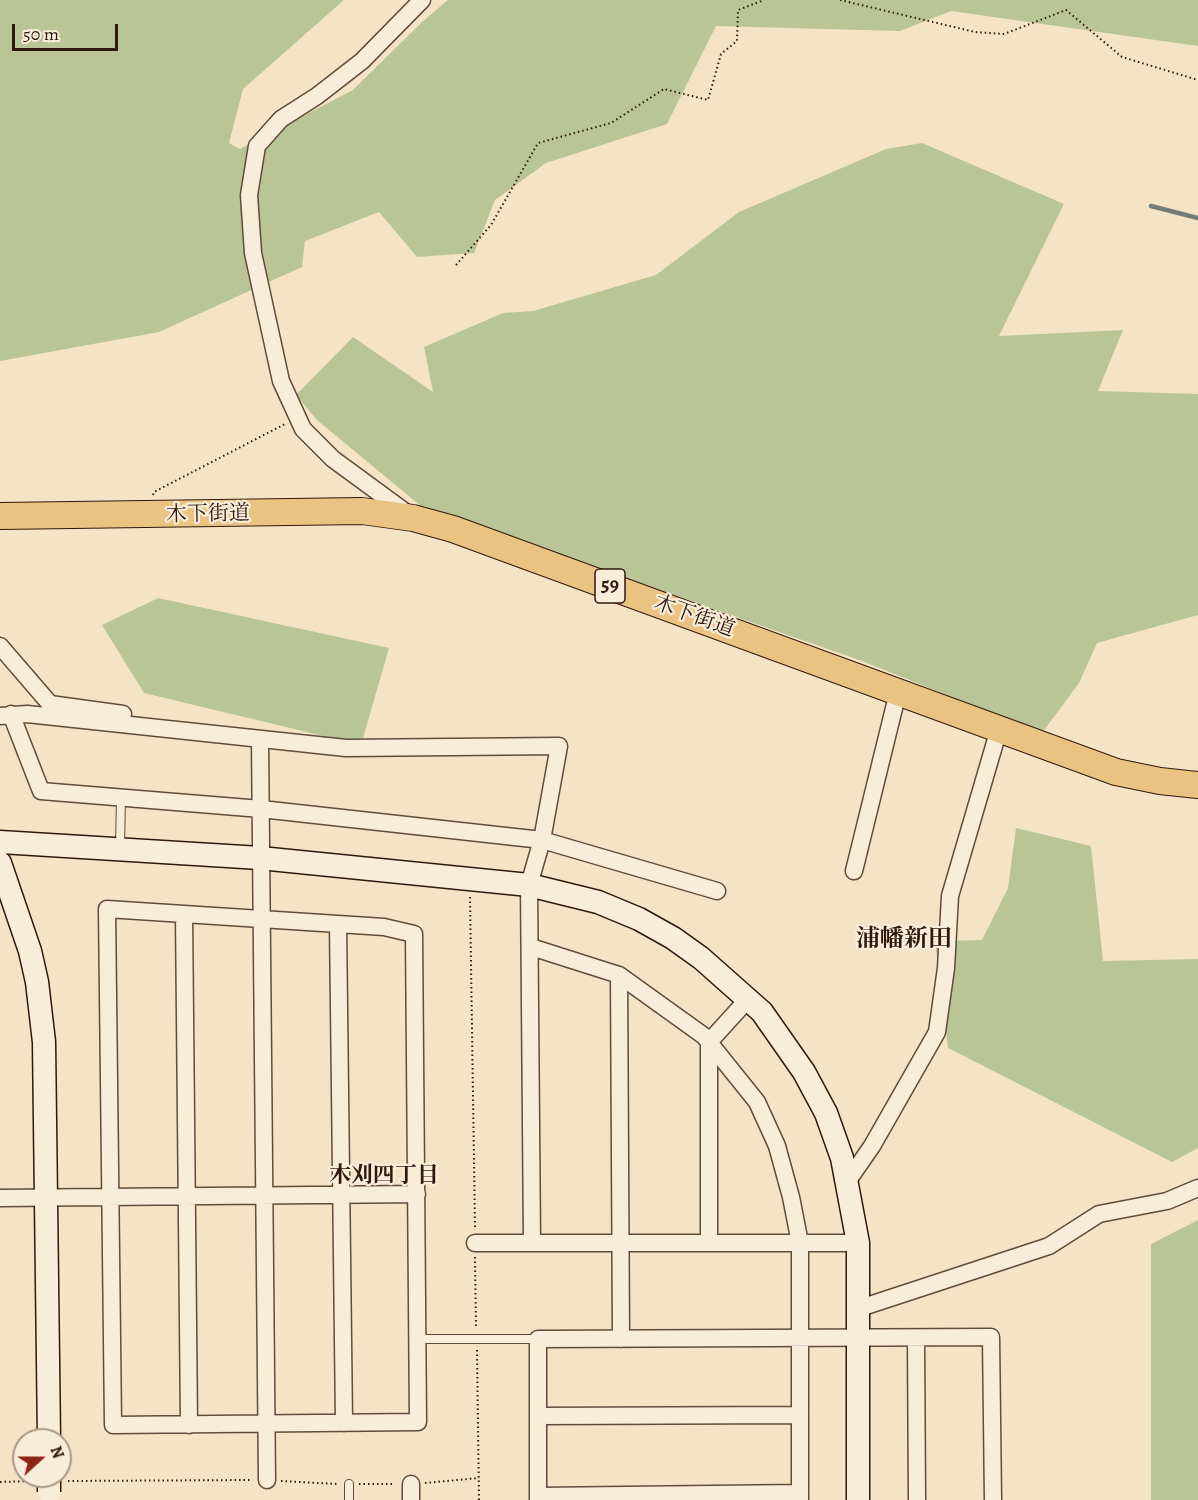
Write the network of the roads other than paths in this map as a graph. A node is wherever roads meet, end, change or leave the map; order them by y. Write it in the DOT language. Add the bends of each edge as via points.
graph roads {
  1 [pos="422,0"];
  2 [pos="0,516"];
  3 [pos="413,518"];
  4 [pos="0,646"];
  5 [pos="898,692"];
  6 [pos="6,715"];
  7 [pos="999,729"];
  8 [pos="260,740"];
  9 [pos="329,746"];
  10 [pos="1198,784"];
  11 [pos="120,797"];
  12 [pos="261,809"];
  13 [pos="542,840"];
  14 [pos="0,843"];
  15 [pos="120,849"];
  16 [pos="260,858"];
  17 [pos="0,863"];
  18 [pos="854,871"];
  19 [pos="529,885"];
  20 [pos="717,891"];
  21 [pos="184,914"];
  22 [pos="261,919"];
  23 [pos="338,924"];
  24 [pos="531,947"];
  25 [pos="619,975"];
  26 [pos="749,998"];
  27 [pos="709,1042"];
  28 [pos="847,1182"];
  29 [pos="1198,1188"];
  30 [pos="417,1194"];
  31 [pos="47,1196"];
  32 [pos="264,1196"];
  33 [pos="341,1196"];
  34 [pos="187,1197"];
  35 [pos="0,1198"];
  36 [pos="110,1198"];
  37 [pos="475,1243"];
  38 [pos="532,1243"];
  39 [pos="619,1243"];
  40 [pos="709,1243"];
  41 [pos="800,1243"];
  42 [pos="858,1243"];
  43 [pos="857,1309"];
  44 [pos="800,1338"];
  45 [pos="856,1338"];
  46 [pos="916,1338"];
  47 [pos="418,1339"];
  48 [pos="538,1339"];
  49 [pos="621,1339"];
  50 [pos="800,1415"];
  51 [pos="538,1416"];
  52 [pos="344,1423"];
  53 [pos="267,1424"];
  54 [pos="189,1425"];
  55 [pos="49,1428"];
  56 [pos="267,1480"];
  57 [pos="349,1484"];
  58 [pos="800,1496"];
  59 [pos="538,1498"];
  60 [pos="349,1500"];
  61 [pos="858,1500"];
  62 [pos="917,1500"];
  63 [pos="993,1500"];
  1 -- 3 [label="street" via="362,61 281,119 257,146 249,195 254,253 281,381 303,429 333,459"];
  2 -- 3 [label="main road, 木下街道 / 59" via="362,511"];
  3 -- 5 [label="main road, 木下街道 / 59" via="453,529"];
  4 -- 9 [label="street" via="50,704 283,732 323,739"];
  5 -- 7 [label="main road, 木下街道 / 59"];
  5 -- 18 [label="street"];
  6 -- 8 [label="street"];
  6 -- 11 [label="street" via="41,791"];
  7 -- 10 [label="main road, 木下街道 / 59" via="1116,772"];
  7 -- 28 [label="street" via="950,896 937,1032 873,1146"];
  8 -- 9 [label="street"];
  8 -- 12 [label="street"];
  9 -- 13 [label="street" via="559,746"];
  11 -- 12 [label="street"];
  11 -- 15 [label="lane"];
  12 -- 13 [label="street"];
  12 -- 16 [label="street"];
  13 -- 19 [label="street"];
  13 -- 20 [label="street"];
  14 -- 15 [label="street"];
  15 -- 16 [label="street"];
  16 -- 19 [label="street"];
  16 -- 22 [label="street"];
  17 -- 31 [label="street" via="37,982 44,1042"];
  19 -- 24 [label="street"];
  19 -- 26 [label="street" via="598,902 639,919 674,938"];
  21 -- 22 [label="street"];
  21 -- 34 [label="street"];
  21 -- 36 [label="street" via="107,909"];
  22 -- 23 [label="street"];
  22 -- 32 [label="street"];
  23 -- 30 [label="street" via="384,927 414,934"];
  23 -- 33 [label="street"];
  24 -- 25 [label="street"];
  24 -- 38 [label="street"];
  25 -- 27 [label="street"];
  25 -- 39 [label="street"];
  26 -- 27 [label="street"];
  26 -- 28 [label="street" via="804,1072 826,1113"];
  27 -- 40 [label="street"];
  27 -- 41 [label="street" via="757,1102 777,1146"];
  28 -- 42 [label="street"];
  29 -- 43 [label="street" via="1167,1201 1099,1214 1049,1246"];
  30 -- 33 [label="street"];
  30 -- 47 [label="street"];
  31 -- 35 [label="street"];
  31 -- 36 [label="street"];
  31 -- 55 [label="street"];
  32 -- 33 [label="street"];
  32 -- 34 [label="street"];
  32 -- 53 [label="street"];
  33 -- 52 [label="street"];
  34 -- 36 [label="street"];
  34 -- 54 [label="street"];
  36 -- 54 [label="street" via="113,1425"];
  37 -- 38 [label="street"];
  38 -- 39 [label="street"];
  39 -- 40 [label="street"];
  39 -- 49 [label="street"];
  40 -- 41 [label="street"];
  41 -- 42 [label="street"];
  41 -- 44 [label="street"];
  42 -- 43 [label="street"];
  43 -- 45 [label="street"];
  44 -- 45 [label="street"];
  44 -- 49 [label="street"];
  44 -- 50 [label="street"];
  45 -- 46 [label="street"];
  45 -- 61 [label="street"];
  46 -- 62 [label="street"];
  46 -- 63 [label="street" via="991,1337"];
  47 -- 48 [label="lane"];
  47 -- 52 [label="street" via="418,1422"];
  48 -- 49 [label="street"];
  48 -- 51 [label="street"];
  50 -- 51 [label="street"];
  50 -- 58 [label="street"];
  51 -- 59 [label="street"];
  52 -- 53 [label="street"];
  53 -- 54 [label="street"];
  53 -- 56 [label="street"];
  57 -- 60 [label="lane"];
  58 -- 59 [label="street"];
}
